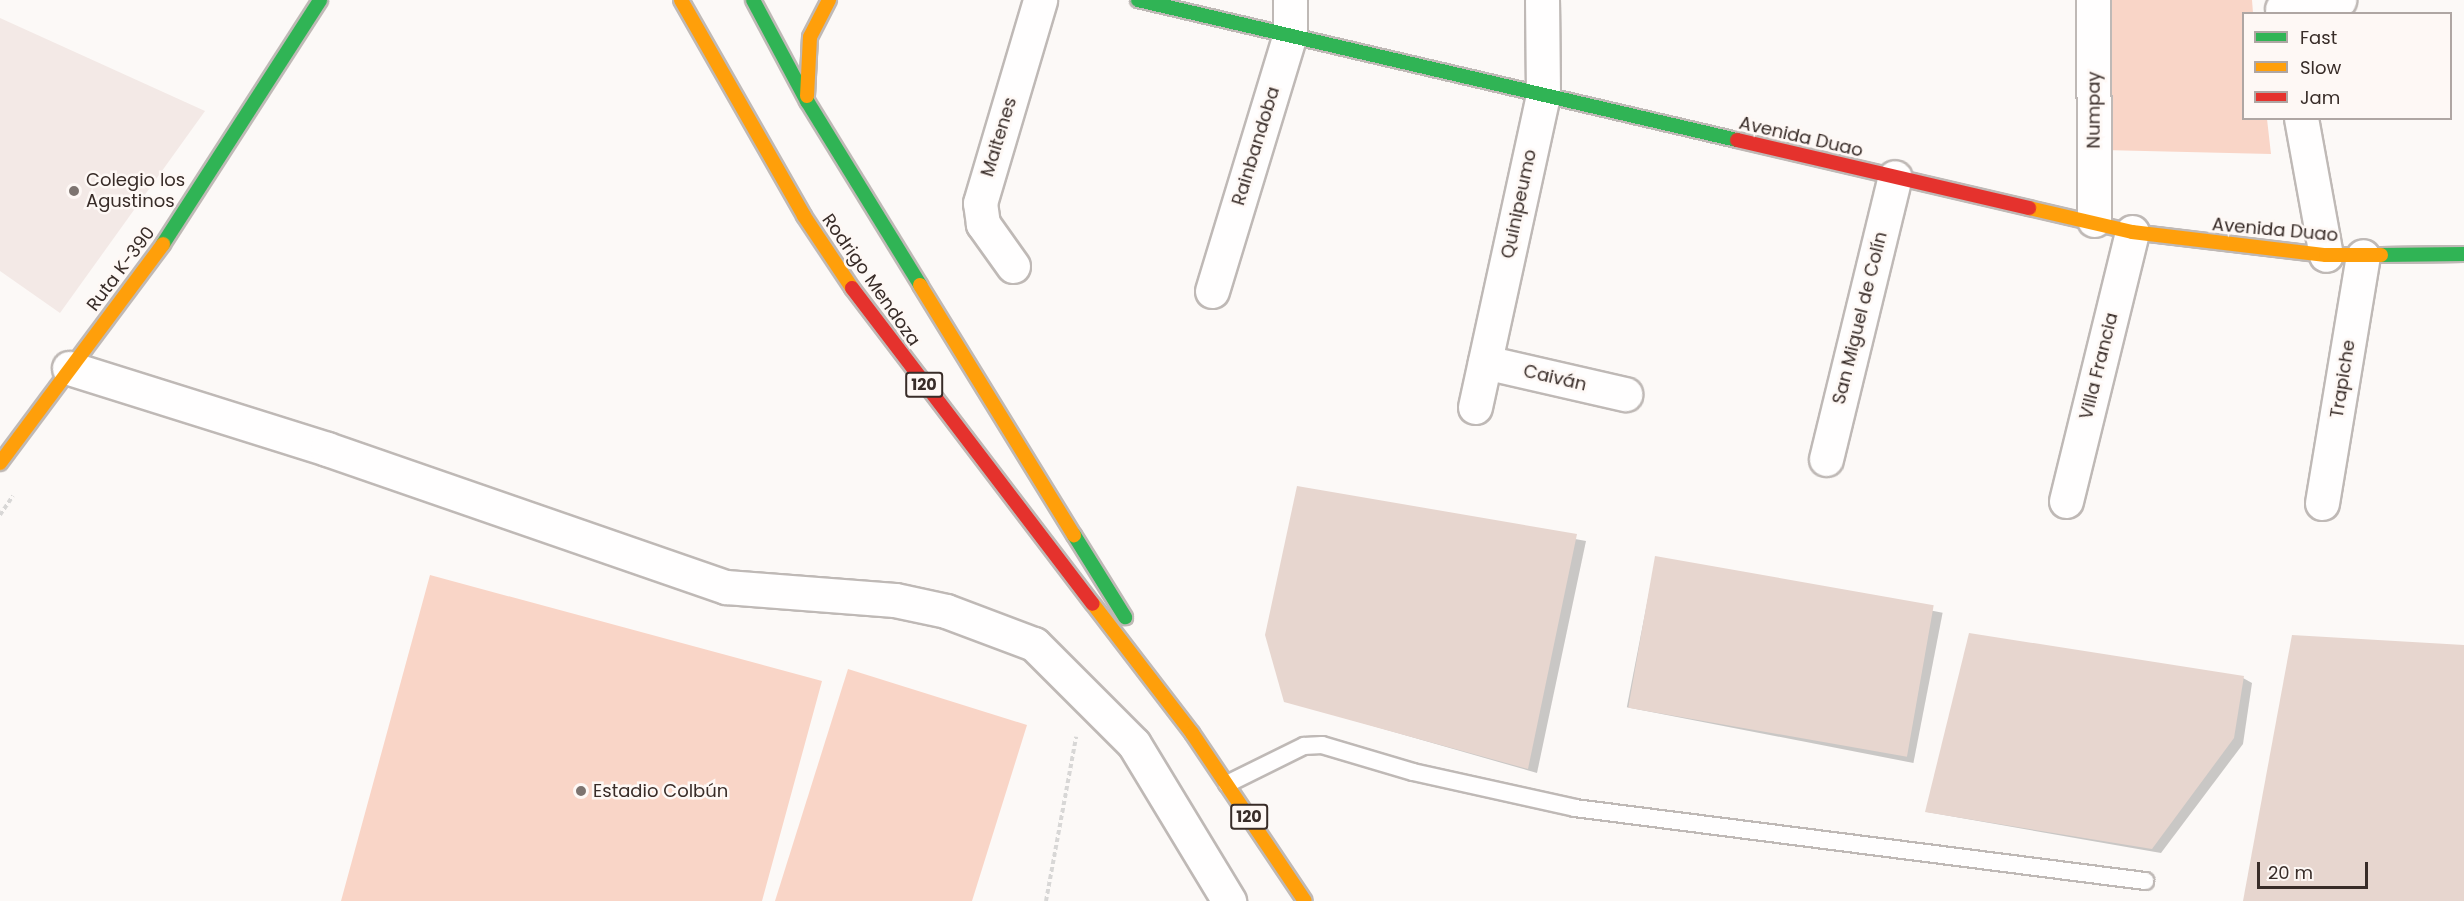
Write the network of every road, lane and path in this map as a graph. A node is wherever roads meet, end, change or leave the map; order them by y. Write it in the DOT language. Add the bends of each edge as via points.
graph roads {
  1 [pos="320,0"];
  2 [pos="670,0"];
  3 [pos="681,0"];
  4 [pos="753,0"];
  5 [pos="829,0"];
  6 [pos="1040,0"];
  7 [pos="1138,0"];
  8 [pos="1290,0"];
  9 [pos="1542,0"];
  10 [pos="2093,0"];
  11 [pos="2339,0"];
  12 [pos="2281,8"];
  13 [pos="688,15"];
  14 [pos="1290,34"];
  15 [pos="1543,94"];
  16 [pos="807,100"];
  17 [pos="2301,120"];
  18 [pos="1894,177"];
  19 [pos="2094,220"];
  20 [pos="2132,232"];
  21 [pos="2464,254"];
  22 [pos="2326,255"];
  23 [pos="2363,256"];
  24 [pos="1013,266"];
  25 [pos="1212,291"];
  26 [pos="1485,362"];
  27 [pos="69,368"];
  28 [pos="1625,394"];
  29 [pos="1474,407"];
  30 [pos="1826,459"];
  31 [pos="0,463"];
  32 [pos="2066,501"];
  33 [pos="2322,502"];
  34 [pos="1076,733"];
  35 [pos="1192,733"];
  36 [pos="1227,784"];
  37 [pos="2145,881"];
  38 [pos="1046,901"];
  39 [pos="1229,901"];
  40 [pos="1305,901"];
  1 -- 27 [label="main road, Ruta K-390" via="154,257"];
  2 -- 13 [label="main road"];
  3 -- 13 [label="main road, Rodrigo Mendoza / 120"];
  4 -- 16 [label="main road, Rodrigo Mendoza / 120"];
  5 -- 16 [label="main road" via="806,58"];
  6 -- 24 [label="street, Maitenes" via="980,203 983,224"];
  7 -- 14 [label="main road, Avenida Duao"];
  8 -- 14 [label="street, Rainbandoba"];
  9 -- 15 [label="street, Quinipeumo"];
  10 -- 19 [label="street, Numpay"];
  11 -- 12 [label="street"];
  13 -- 35 [label="main road, Rodrigo Mendoza / 120" via="804,216 870,315"];
  14 -- 15 [label="main road, Avenida Duao"];
  14 -- 25 [label="street, Rainbandoba"];
  15 -- 18 [label="main road, Avenida Duao"];
  15 -- 26 [label="street, Quinipeumo"];
  16 -- 35 [label="main road, Rodrigo Mendoza / 120" via="1064,511"];
  17 -- 22 [label="street"];
  18 -- 19 [label="main road, Avenida Duao"];
  18 -- 30 [label="street, San Miguel de Colín"];
  19 -- 20 [label="main road, Avenida Duao"];
  20 -- 22 [label="main road, Avenida Duao"];
  20 -- 32 [label="street, Villa Francia"];
  21 -- 23 [label="main road, Avenida Duao"];
  22 -- 23 [label="main road, Avenida Duao"];
  23 -- 33 [label="street, Trapiche"];
  26 -- 28 [label="street, Caiván"];
  26 -- 29 [label="street, Quinipeumo"];
  27 -- 31 [label="main road, Ruta K-390"];
  27 -- 39 [label="street" via="726,587 895,600 946,611 1034,644 1134,744"];
  34 -- 38 [label="path"];
  35 -- 36 [label="main road, Rodrigo Mendoza / 120"];
  36 -- 37 [label="lane" via="1304,746 1322,745 1413,772 1575,808"];
  36 -- 40 [label="main road, Rodrigo Mendoza / 120"];
}
